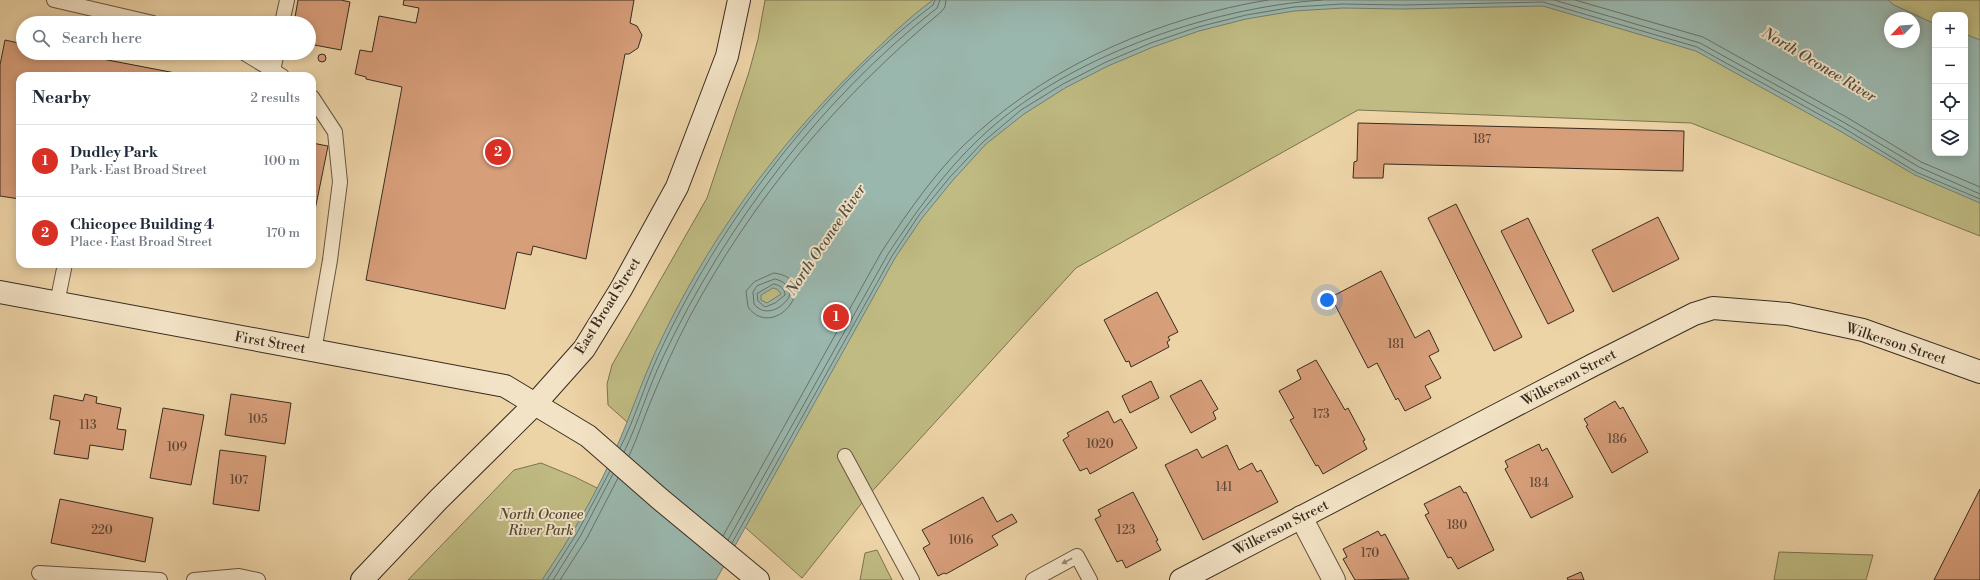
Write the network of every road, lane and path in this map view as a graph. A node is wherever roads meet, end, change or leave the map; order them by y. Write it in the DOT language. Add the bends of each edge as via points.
graph roads {
  1 [pos="54,0"];
  2 [pos="287,0"];
  3 [pos="739,0"];
  4 [pos="123,16"];
  5 [pos="284,16"];
  6 [pos="256,60"];
  7 [pos="277,60"];
  8 [pos="275,72"];
  9 [pos="277,72"];
  10 [pos="316,103"];
  11 [pos="64,268"];
  12 [pos="0,292"];
  13 [pos="57,303"];
  14 [pos="314,351"];
  15 [pos="1980,372"];
  16 [pos="535,404"];
  17 [pos="845,456"];
  18 [pos="1301,517"];
  19 [pos="38,572"];
  20 [pos="160,580"];
  21 [pos="194,580"];
  22 [pos="258,580"];
  23 [pos="362,580"];
  24 [pos="758,580"];
  25 [pos="912,580"];
  26 [pos="1032,580"];
  27 [pos="1090,580"];
  28 [pos="1181,580"];
  29 [pos="1334,580"];
  1 -- 4 [label="lane"];
  2 -- 5 [label="lane"];
  3 -- 16 [label="street, East Broad Street" via="726,56 677,187 621,289 584,349"];
  6 -- 8 [label="lane"];
  7 -- 9 [label="lane"];
  10 -- 14 [label="lane" via="335,132 340,182"];
  11 -- 13 [label="lane"];
  12 -- 13 [label="street, First Street"];
  13 -- 14 [label="street, First Street"];
  14 -- 16 [label="street, First Street" via="505,386"];
  15 -- 18 [label="street, Wilkerson Street" via="1863,330 1788,314 1712,308 1694,314 1592,365"];
  16 -- 23 [label="street, East Broad Street"];
  16 -- 24 [label="street" via="588,436"];
  17 -- 25 [label="lane"];
  18 -- 28 [label="street, Wilkerson Street"];
  18 -- 29 [label="street"];
  19 -- 20 [label="lane"];
  21 -- 22 [label="lane" via="239,576"];
  27 -- 26 [label="lane, one-way" via="1077,556"];
}
